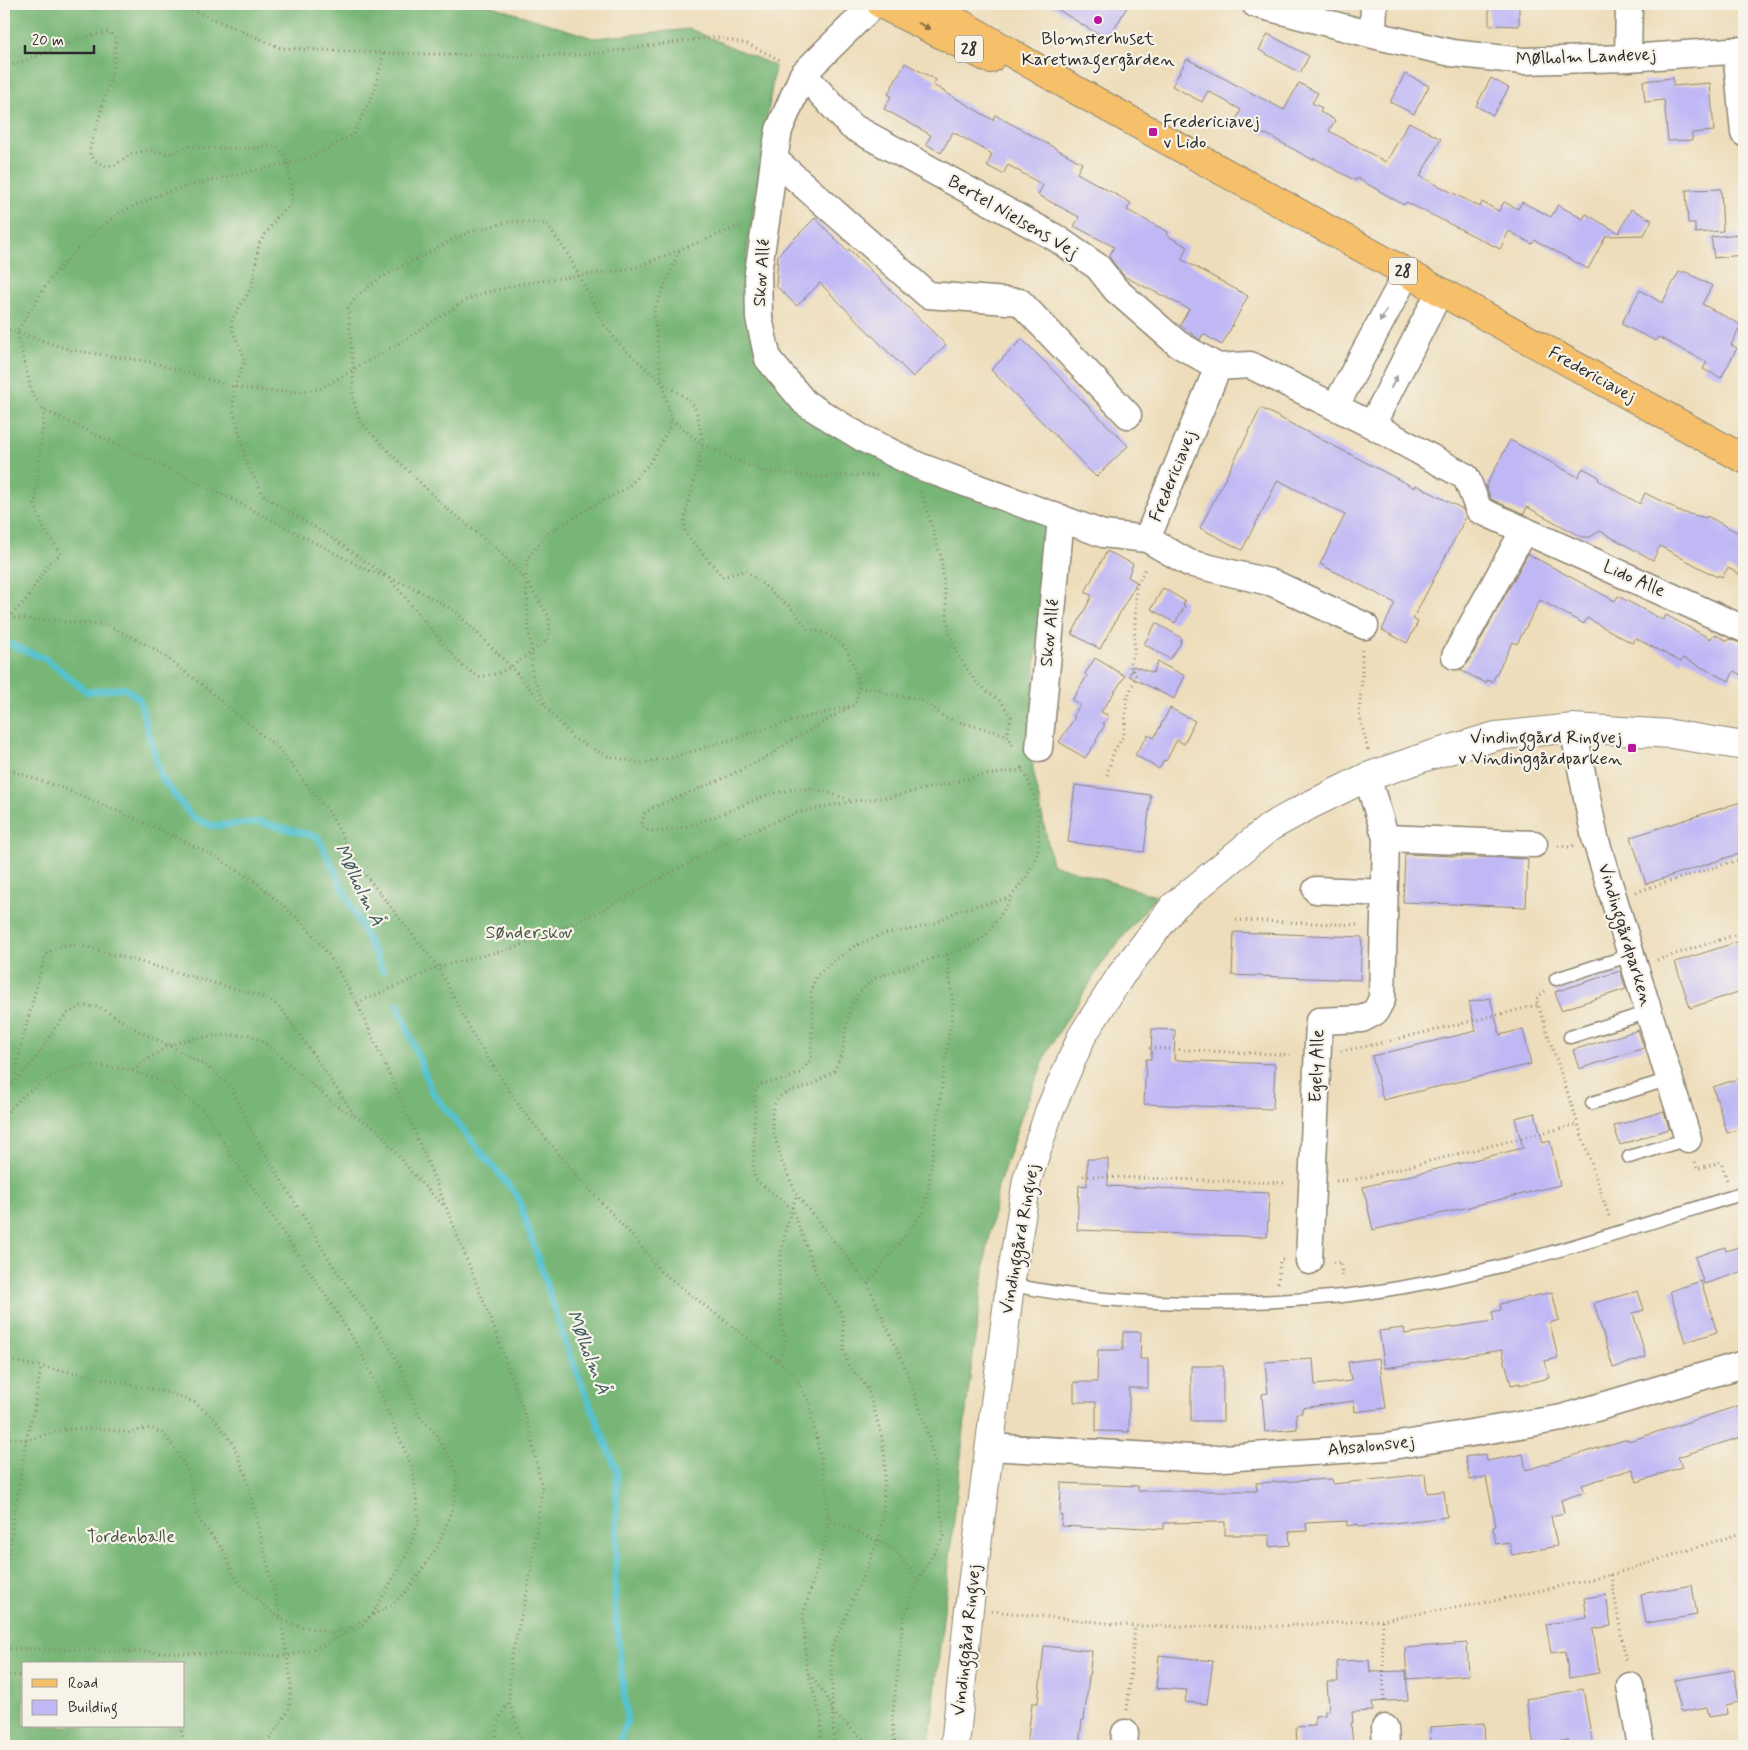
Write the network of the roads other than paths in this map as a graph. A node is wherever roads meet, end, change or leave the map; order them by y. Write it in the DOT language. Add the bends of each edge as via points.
graph roads {
  1 [pos="874,4"];
  2 [pos="881,4"];
  3 [pos="927,4"];
  4 [pos="1255,4"];
  5 [pos="1374,4"];
  6 [pos="1629,4"];
  7 [pos="1373,35"];
  8 [pos="1740,50"];
  9 [pos="1628,58"];
  10 [pos="803,74"];
  11 [pos="1063,83"];
  12 [pos="1744,133"];
  13 [pos="774,159"];
  14 [pos="1407,273"];
  15 [pos="1440,291"];
  16 [pos="1218,367"];
  17 [pos="1335,407"];
  18 [pos="1128,415"];
  19 [pos="1372,425"];
  20 [pos="1744,459"];
  21 [pos="1061,518"];
  22 [pos="1524,530"];
  23 [pos="1152,541"];
  24 [pos="1365,626"];
  25 [pos="1744,629"];
  26 [pos="1455,656"];
  27 [pos="1573,728"];
  28 [pos="1744,746"];
  29 [pos="1024,753"];
  30 [pos="1370,776"];
  31 [pos="1386,838"];
  32 [pos="1534,844"];
  33 [pos="1316,890"];
  34 [pos="1385,893"];
  35 [pos="1633,961"];
  36 [pos="1556,979"];
  37 [pos="1649,1012"];
  38 [pos="1570,1037"];
  39 [pos="1670,1079"];
  40 [pos="1592,1103"];
  41 [pos="1688,1139"];
  42 [pos="1629,1157"];
  43 [pos="1738,1195"];
  44 [pos="1309,1261"];
  45 [pos="1010,1285"];
  46 [pos="1744,1364"];
  47 [pos="990,1447"];
  48 [pos="1630,1686"];
  49 [pos="955,1746"];
  50 [pos="1641,1746"];
  1 -- 10 [label="street, Skov Allé"];
  2 -- 11 [label="main road, Fredericiavej / 28, one-way" via="986,58"];
  3 -- 11 [label="main road, Fredericiavej / 28"];
  4 -- 7 [label="street, Mølholm Landevej"];
  5 -- 7 [label="street"];
  6 -- 9 [label="street"];
  7 -- 9 [label="street, Mølholm Landevej" via="1452,53 1523,62"];
  8 -- 9 [label="street, Mølholm Landevej"];
  8 -- 12 [label="street"];
  10 -- 13 [label="street, Skov Allé" via="779,130"];
  10 -- 16 [label="street, Bertel Nielsens Vej" via="851,126 1056,238 1098,267 1116,290 1178,344"];
  11 -- 14 [label="main road, Fredericiavej / 28"];
  13 -- 18 [label="street" via="928,295 1020,302"];
  13 -- 21 [label="street, Skov Allé" via="758,272 759,318 768,358 805,403 862,438 919,466"];
  14 -- 15 [label="main road, Fredericiavej / 28"];
  14 -- 17 [label="street, one-way"];
  19 -- 15 [label="street, one-way"];
  15 -- 20 [label="main road, Fredericiavej / 28"];
  16 -- 17 [label="street" via="1250,365"];
  16 -- 23 [label="street, Fredericiavej"];
  17 -- 19 [label="street"];
  19 -- 22 [label="street, Lido Alle" via="1466,477 1479,510"];
  21 -- 23 [label="street, Skov Allé" via="1104,534"];
  21 -- 29 [label="street, Skov Allé"];
  22 -- 25 [label="street, Lido Alle"];
  22 -- 26 [label="street"];
  23 -- 24 [label="street, Fredericiavej" via="1189,563 1273,583"];
  27 -- 28 [label="street, Vindinggård Ringvej" via="1670,734"];
  27 -- 30 [label="street, Vindinggård Ringvej" via="1496,736"];
  27 -- 35 [label="street, Vindinggårdparken" via="1595,838"];
  30 -- 31 [label="street, Egely Alle"];
  30 -- 45 [label="street, Vindinggård Ringvej" via="1270,827 1174,906 1121,975 1082,1036 1049,1112 1027,1180"];
  31 -- 32 [label="street"];
  31 -- 34 [label="street, Egely Alle"];
  33 -- 34 [label="street"];
  34 -- 44 [label="street, Egely Alle" via="1382,999 1375,1012 1362,1019 1319,1021"];
  35 -- 36 [label="lane"];
  35 -- 37 [label="street, Vindinggårdparken"];
  37 -- 38 [label="lane"];
  37 -- 39 [label="street, Vindinggårdparken"];
  39 -- 40 [label="lane"];
  39 -- 41 [label="street, Vindinggårdparken"];
  41 -- 42 [label="lane"];
  43 -- 45 [label="lane" via="1520,1260 1432,1281 1344,1295 1276,1301 1187,1302 1103,1298"];
  45 -- 47 [label="street, Vindinggård Ringvej"];
  46 -- 47 [label="street, Absalonsvej" via="1562,1418 1386,1447 1209,1459"];
  47 -- 49 [label="street, Vindinggård Ringvej"];
  48 -- 50 [label="street"];
}
